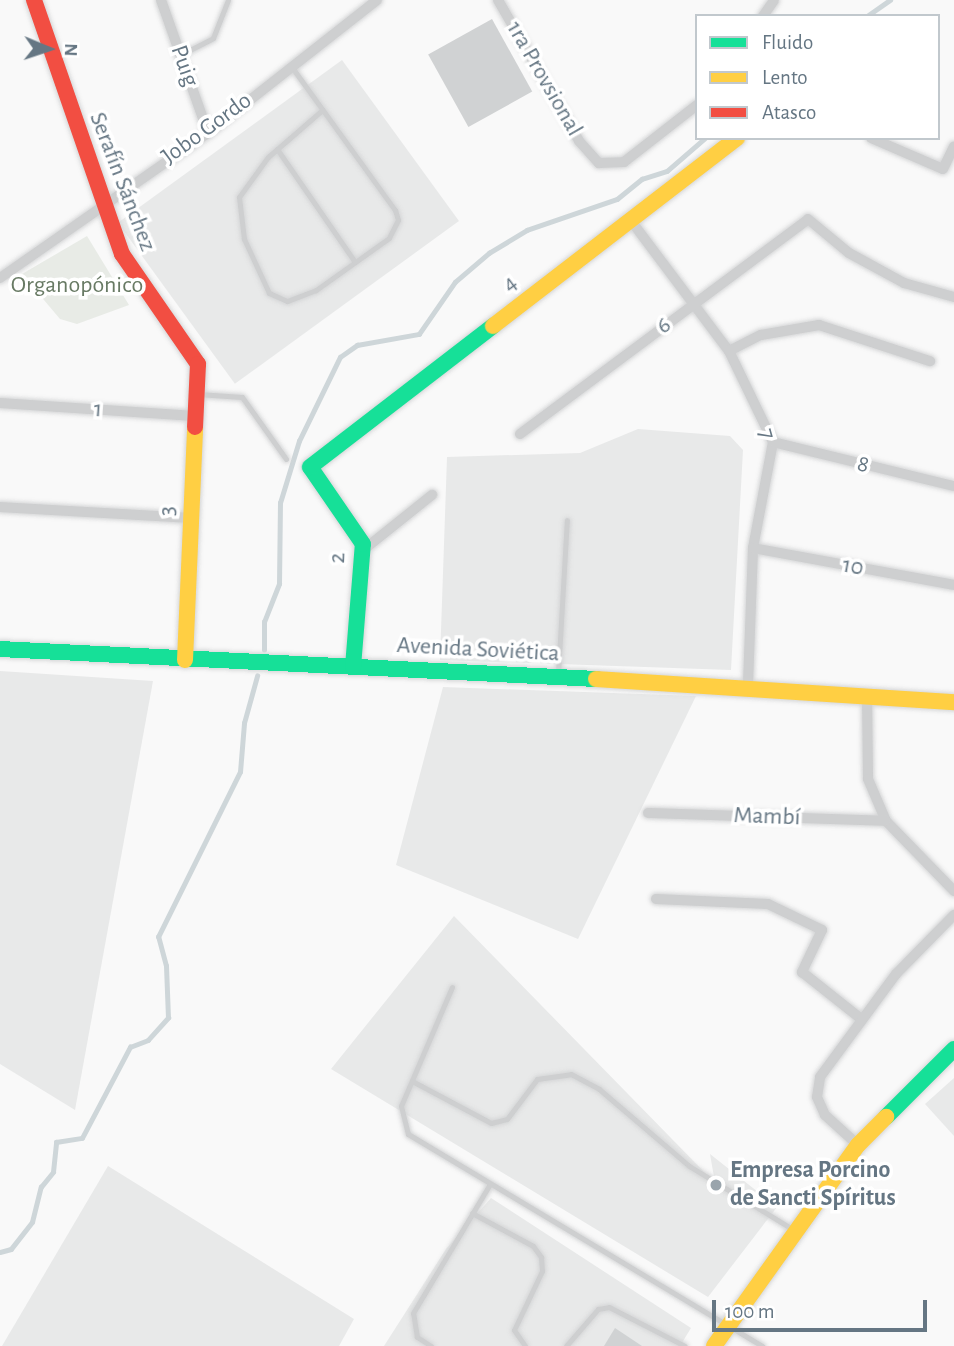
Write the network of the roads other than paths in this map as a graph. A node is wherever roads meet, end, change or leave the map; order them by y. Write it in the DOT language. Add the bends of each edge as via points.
graph roads {
  1 [pos="34,0"];
  2 [pos="161,0"];
  3 [pos="228,0"];
  4 [pos="377,0"];
  5 [pos="498,0"];
  6 [pos="180,55"];
  7 [pos="291,66"];
  8 [pos="695,107"];
  9 [pos="322,110"];
  10 [pos="208,133"];
  11 [pos="734,140"];
  12 [pos="876,140"];
  13 [pos="954,146"];
  14 [pos="277,149"];
  15 [pos="101,204"];
  16 [pos="632,222"];
  17 [pos="355,262"];
  18 [pos="0,278"];
  19 [pos="954,297"];
  20 [pos="694,303"];
  21 [pos="729,351"];
  22 [pos="930,361"];
  23 [pos="198,364"];
  24 [pos="198,394"];
  25 [pos="0,403"];
  26 [pos="195,416"];
  27 [pos="520,434"];
  28 [pos="773,442"];
  29 [pos="286,459"];
  30 [pos="310,467"];
  31 [pos="954,486"];
  32 [pos="432,495"];
  33 [pos="0,507"];
  34 [pos="191,518"];
  35 [pos="567,520"];
  36 [pos="753,548"];
  37 [pos="362,551"];
  38 [pos="954,586"];
  39 [pos="1,650"];
  40 [pos="185,660"];
  41 [pos="353,667"];
  42 [pos="558,677"];
  43 [pos="748,685"];
  44 [pos="867,694"];
  45 [pos="954,702"];
  46 [pos="648,813"];
  47 [pos="886,821"];
  48 [pos="954,891"];
  49 [pos="656,899"];
  50 [pos="954,915"];
  51 [pos="452,987"];
  52 [pos="860,1018"];
  53 [pos="954,1049"];
  54 [pos="412,1081"];
  55 [pos="858,1145"];
  56 [pos="490,1184"];
  57 [pos="472,1213"];
  58 [pos="794,1230"];
  59 [pos="727,1325"];
  60 [pos="673,1343"];
  61 [pos="431,1346"];
  62 [pos="525,1346"];
  63 [pos="566,1346"];
  64 [pos="685,1346"];
  65 [pos="714,1346"];
  66 [pos="762,1346"];
  1 -- 15 [label="street, Serafín Sánchez"];
  2 -- 6 [label="street, Puig"];
  3 -- 6 [label="lane" via="213,38"];
  4 -- 7 [label="street, Jobo Gordo"];
  5 -- 8 [label="street, 1ra Provsional" via="579,141 599,163 624,162"];
  6 -- 10 [label="street, Puig"];
  7 -- 9 [label="lane"];
  7 -- 10 [label="street, Jobo Gordo"];
  9 -- 14 [label="lane"];
  9 -- 17 [label="lane" via="398,220 389,238"];
  10 -- 15 [label="street, Jobo Gordo"];
  11 -- 16 [label="street, 4"];
  12 -- 13 [label="street" via="943,169"];
  14 -- 17 [label="lane"];
  14 -- 17 [label="lane" via="244,185 237,208 244,239 269,293 297,300"];
  15 -- 18 [label="street, Jobo Gordo"];
  15 -- 23 [label="street, Serafín Sánchez" via="143,292"];
  16 -- 20 [label="street, 7"];
  16 -- 30 [label="street, 4"];
  19 -- 20 [label="street, 6" via="904,283 849,253 808,219"];
  20 -- 21 [label="street, 7"];
  20 -- 27 [label="street, 6"];
  21 -- 22 [label="street" via="761,335 819,325"];
  21 -- 28 [label="street, 7"];
  23 -- 24 [label="street, 3"];
  24 -- 26 [label="street, 3"];
  24 -- 29 [label="lane" via="242,397"];
  25 -- 26 [label="street, 1"];
  26 -- 34 [label="street, 3"];
  28 -- 31 [label="street, 8"];
  28 -- 36 [label="street, 7"];
  30 -- 37 [label="street, 2"];
  32 -- 37 [label="street"];
  33 -- 34 [label="street"];
  34 -- 40 [label="street, 3"];
  35 -- 42 [label="lane"];
  36 -- 38 [label="street, 10"];
  36 -- 43 [label="street, 7"];
  37 -- 41 [label="street, 2"];
  39 -- 40 [label="street, Avenida Soviética"];
  40 -- 41 [label="street, Avenida Soviética"];
  41 -- 42 [label="street, Avenida Soviética"];
  42 -- 43 [label="street, Avenida Soviética"];
  43 -- 44 [label="street, Avenida Soviética"];
  44 -- 45 [label="street, Avenida Soviética"];
  44 -- 47 [label="street" via="869,779"];
  46 -- 47 [label="street, Mambí"];
  47 -- 48 [label="street"];
  49 -- 52 [label="street" via="768,904 822,930 802,972"];
  50 -- 52 [label="street"];
  51 -- 54 [label="lane"];
  52 -- 55 [label="street" via="820,1077 817,1097 825,1115"];
  53 -- 55 [label="street"];
  54 -- 56 [label="lane" via="401,1106 408,1135"];
  54 -- 58 [label="lane" via="491,1123 507,1119 537,1079 571,1074 599,1089 689,1166"];
  55 -- 58 [label="street"];
  56 -- 57 [label="lane"];
  56 -- 59 [label="lane"];
  57 -- 61 [label="lane" via="413,1313 417,1337"];
  57 -- 62 [label="lane" via="533,1246 541,1257 542,1271 514,1330"];
  58 -- 59 [label="street"];
  59 -- 65 [label="street"];
  59 -- 66 [label="lane"];
  60 -- 63 [label="lane" via="608,1307 598,1309"];
  60 -- 64 [label="lane"];
}
